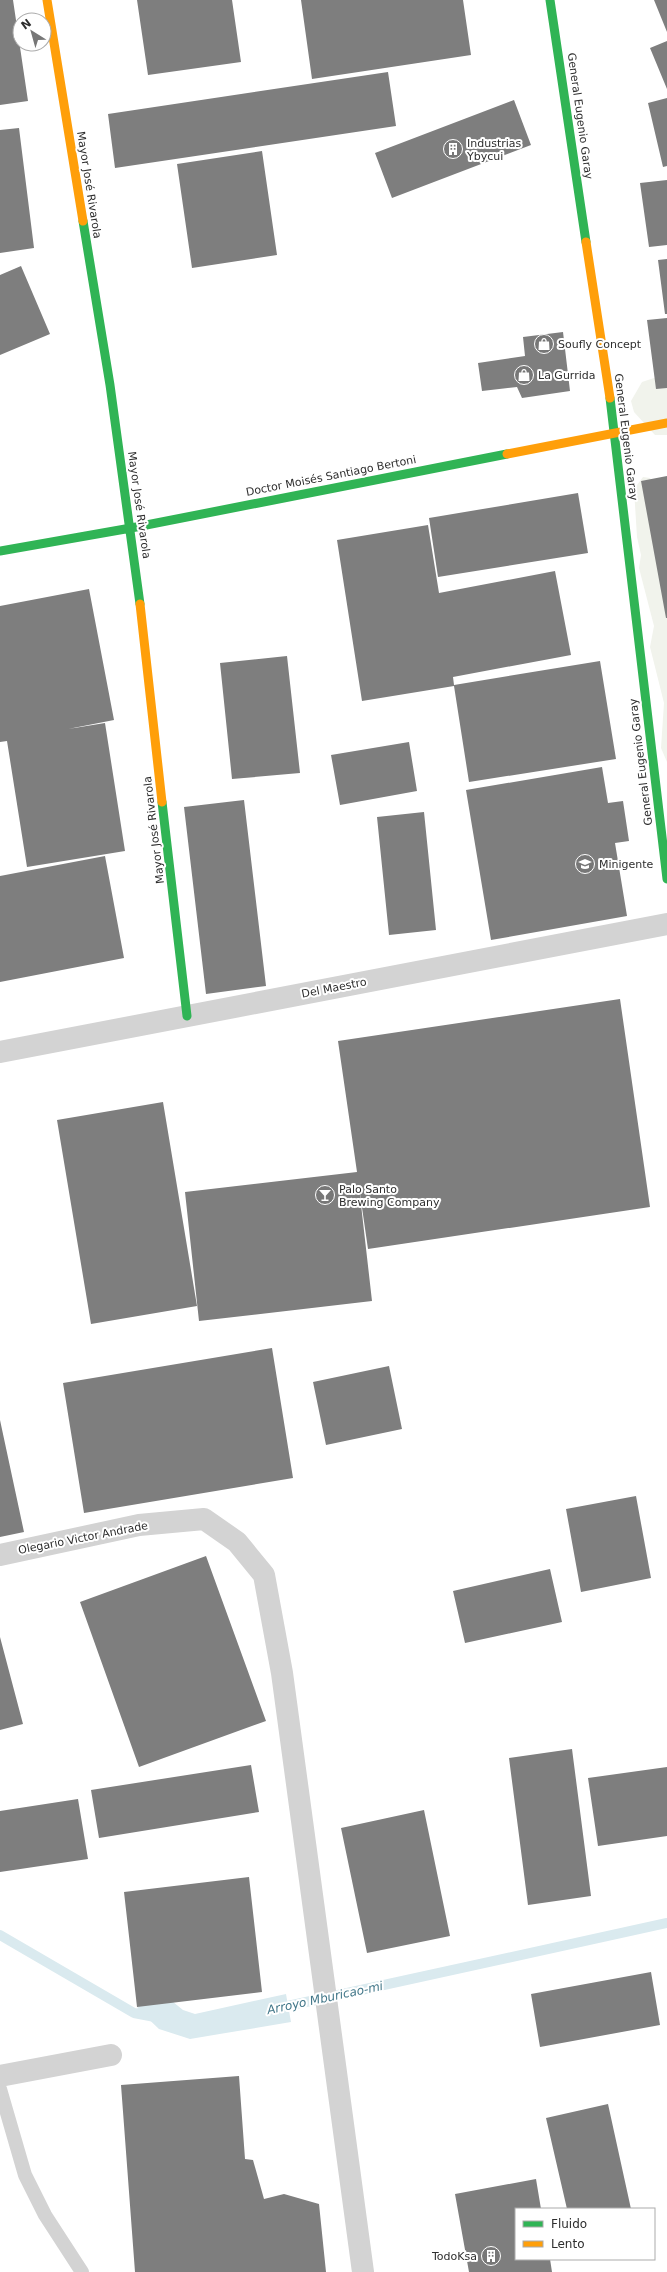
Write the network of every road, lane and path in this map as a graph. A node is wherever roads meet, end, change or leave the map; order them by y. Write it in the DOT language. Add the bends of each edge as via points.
graph roads {
  1 [pos="47,0"];
  2 [pos="550,0"];
  3 [pos="667,423"];
  4 [pos="614,433"];
  5 [pos="131,528"];
  6 [pos="0,551"];
  7 [pos="667,879"];
  8 [pos="667,924"];
  9 [pos="187,1016"];
  10 [pos="0,1052"];
  11 [pos="0,1554"];
  12 [pos="111,2055"];
  13 [pos="0,2076"];
  14 [pos="0,2089"];
  15 [pos="82,2272"];
  16 [pos="363,2272"];
  1 -- 5 [label="street, Mayor José Rivarola"];
  2 -- 4 [label="street, General Eugenio Garay"];
  3 -- 4 [label="street, Doctor Moisés Santiago Bertoni"];
  4 -- 5 [label="street, Doctor Moisés Santiago Bertoni"];
  4 -- 7 [label="street, General Eugenio Garay"];
  5 -- 6 [label="street, Doctor Moisés Santiago Bertoni"];
  5 -- 9 [label="street, Mayor José Rivarola"];
  8 -- 9 [label="street, Del Maestro"];
  9 -- 10 [label="street, Del Maestro"];
  11 -- 16 [label="street, Olegario Victor Andrade" via="139,1525 204,1519 237,1542 264,1575 282,1673"];
  12 -- 13 [label="street"];
  14 -- 15 [label="lane" via="25,2175 45,2215"];
}
